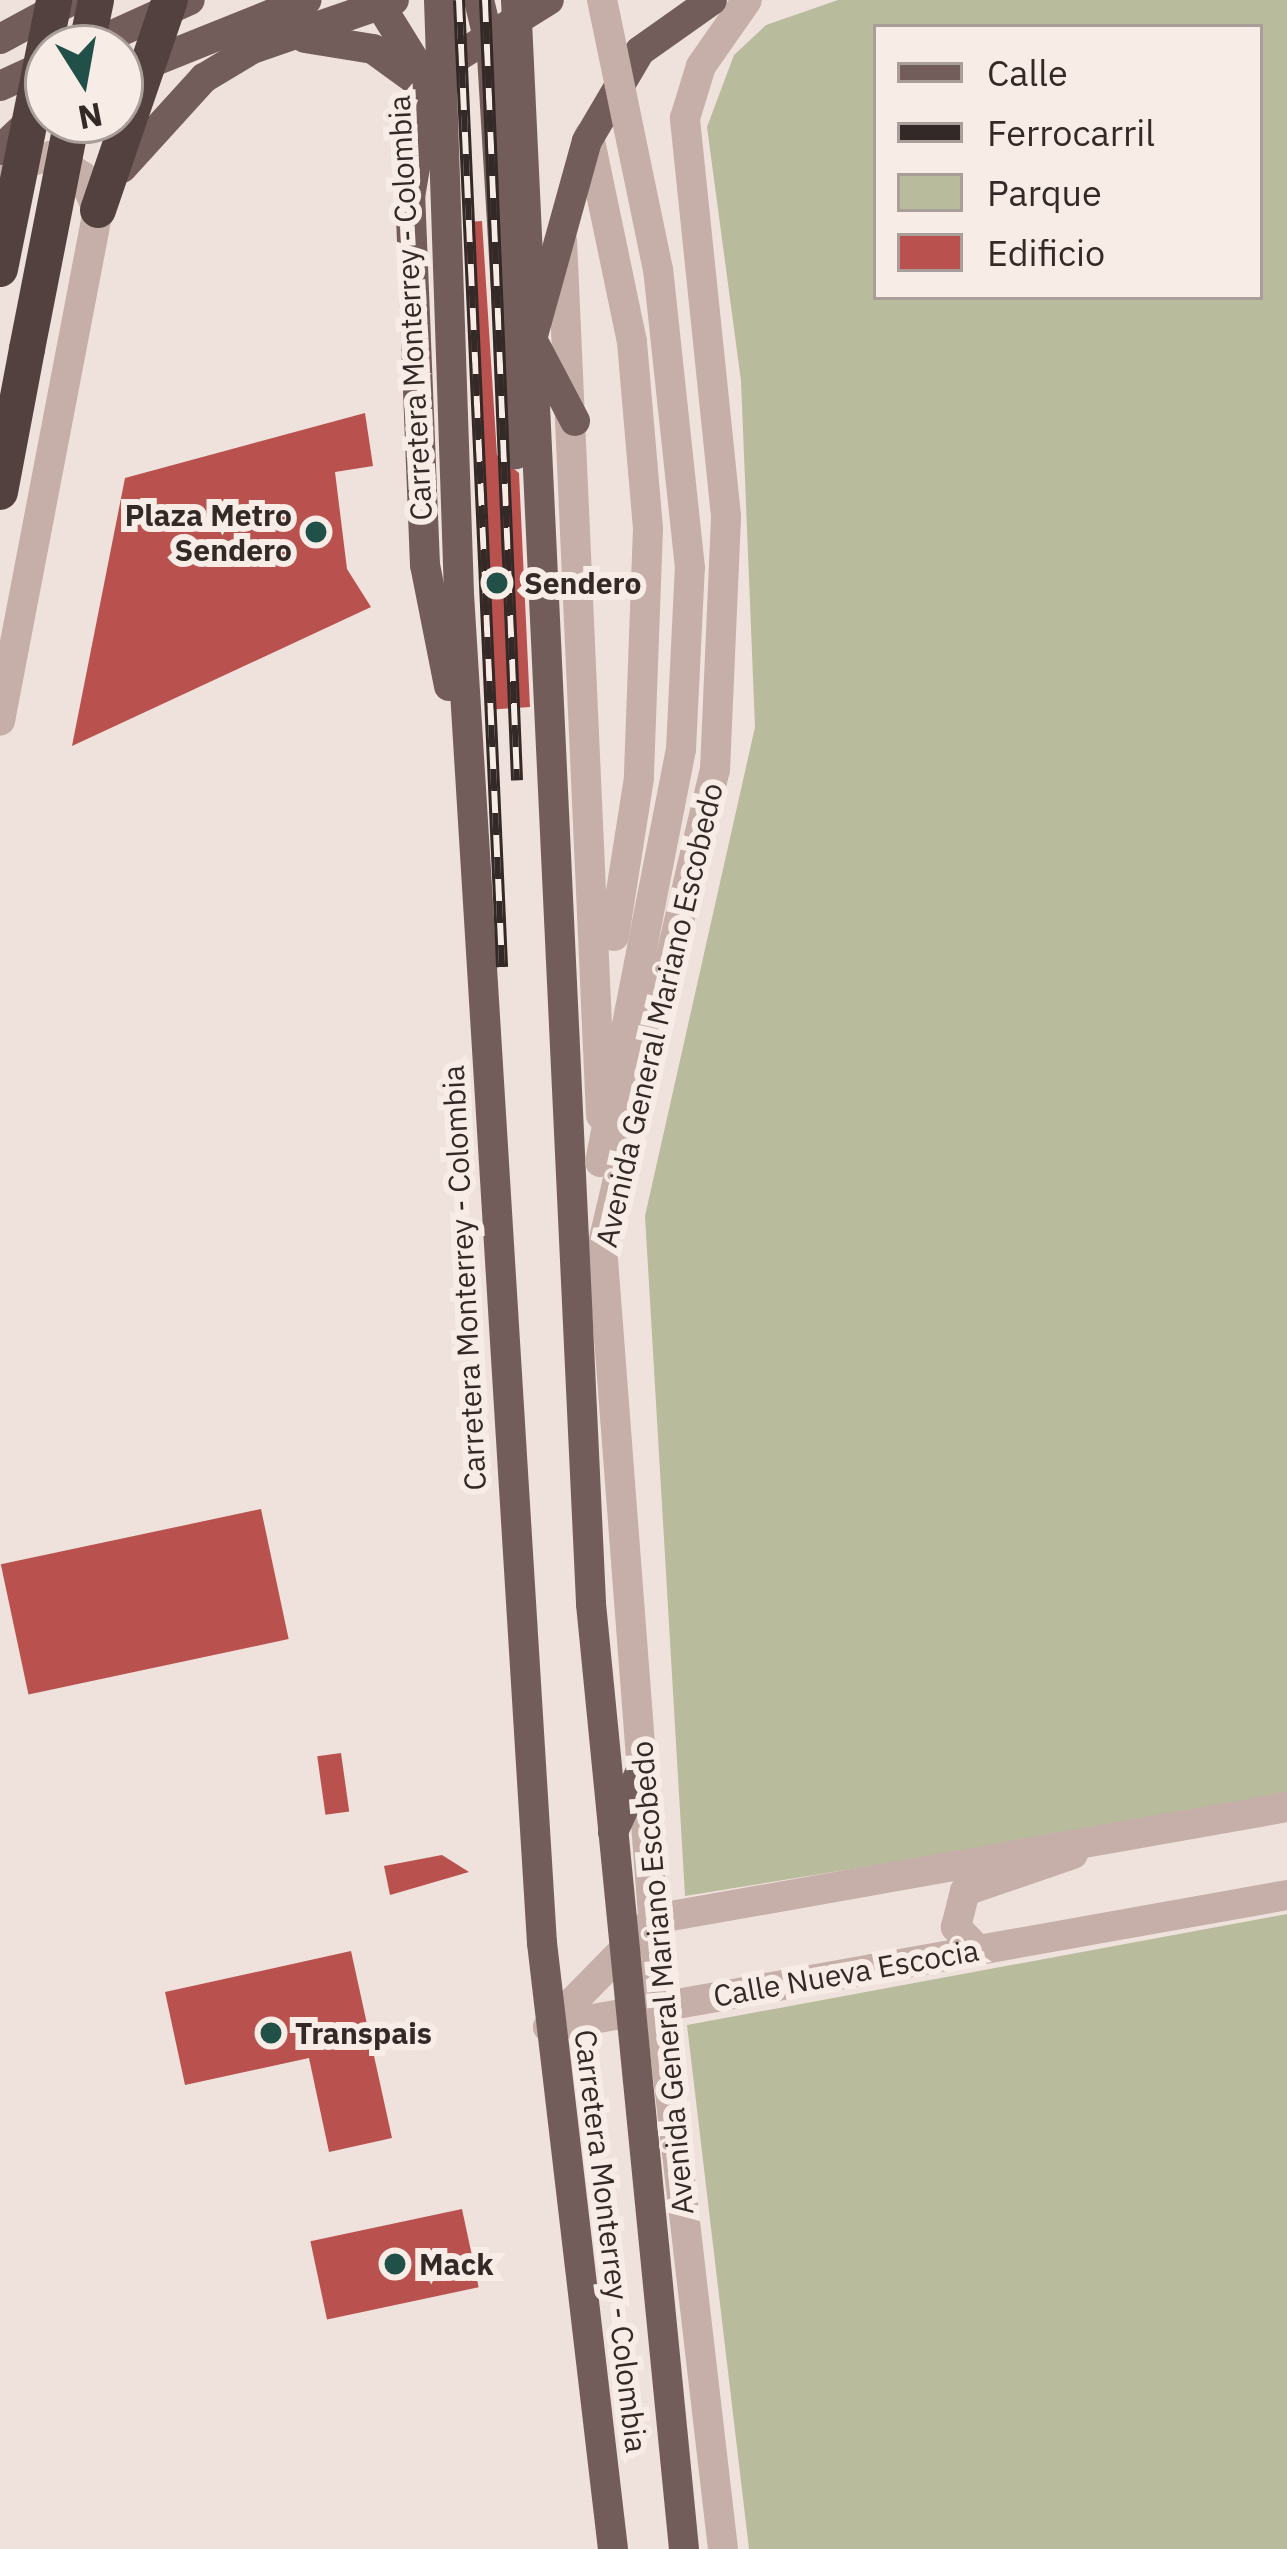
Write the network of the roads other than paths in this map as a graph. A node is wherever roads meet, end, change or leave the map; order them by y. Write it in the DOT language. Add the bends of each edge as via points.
graph roads {
  1 [pos="54,0"];
  2 [pos="71,0"];
  3 [pos="307,0"];
  4 [pos="439,0"];
  5 [pos="479,0"];
  6 [pos="549,0"];
  7 [pos="602,0"];
  8 [pos="712,0"];
  9 [pos="747,0"];
  10 [pos="384,2"];
  11 [pos="175,3"];
  12 [pos="518,7"];
  13 [pos="133,24"];
  14 [pos="487,32"];
  15 [pos="0,39"];
  16 [pos="252,49"];
  17 [pos="144,54"];
  18 [pos="144,65"];
  19 [pos="435,94"];
  20 [pos="24,128"];
  21 [pos="589,136"];
  22 [pos="67,144"];
  23 [pos="115,144"];
  24 [pos="0,150"];
  25 [pos="0,169"];
  26 [pos="98,210"];
  27 [pos="562,232"];
  28 [pos="0,269"];
  29 [pos="532,339"];
  30 [pos="575,421"];
  31 [pos="0,492"];
  32 [pos="539,535"];
  33 [pos="0,721"];
  34 [pos="604,1001"];
  35 [pos="600,1162"];
  36 [pos="602,1247"];
  37 [pos="644,1764"];
  38 [pos="1287,1807"];
  39 [pos="610,1838"];
  40 [pos="1093,1840"];
  41 [pos="1287,1894"];
  42 [pos="654,1918"];
  43 [pos="978,1950"];
  44 [pos="620,1954"];
  45 [pos="660,2007"];
  46 [pos="626,2013"];
  47 [pos="548,2027"];
  48 [pos="613,2549"];
  49 [pos="684,2549"];
  50 [pos="723,2549"];
  1 -- 28 [label="highway, bridge"];
  2 -- 15 [label="main road"];
  3 -- 18 [label="main road"];
  4 -- 19 [label="main road, Carretera Monterrey - Colombia"];
  5 -- 14 [label="main road"];
  6 -- 12 [label="main road"];
  7 -- 35 [label="street, bridge" via="662,291 689,568 678,771"];
  8 -- 21 [label="main road" via="640,51"];
  9 -- 36 [label="street, Avenida General Mariano Escobedo" via="701,65 685,118 725,495 715,770"];
  10 -- 16 [label="main road"];
  10 -- 19 [label="main road"];
  11 -- 13 [label="main road"];
  11 -- 17 [label="highway"];
  12 -- 14 [label="main road"];
  12 -- 29 [label="main road, Carretera Monterrey - Colombia"];
  14 -- 19 [label="main road"];
  14 -- 32 [label="main road" via="516,466"];
  16 -- 19 [label="main road" via="356,42"];
  16 -- 26 [label="main road" via="173,102"];
  19 -- 47 [label="main road, Carretera Monterrey - Colombia"];
  20 -- 24 [label="main road"];
  21 -- 27 [label="main road"];
  21 -- 34 [label="street" via="632,342 650,616"];
  22 -- 31 [label="highway, bridge"];
  23 -- 26 [label="highway"];
  25 -- 26 [label="street" via="51,157 82,176"];
  26 -- 33 [label="street"];
  27 -- 29 [label="main road"];
  27 -- 30 [label="street"];
  29 -- 30 [label="main road"];
  29 -- 32 [label="main road, Carretera Monterrey - Colombia"];
  30 -- 34 [label="street"];
  32 -- 39 [label="main road, Carretera Monterrey - Colombia" via="561,1112"];
  34 -- 35 [label="street"];
  35 -- 36 [label="street"];
  36 -- 37 [label="street, Avenida General Mariano Escobedo"];
  37 -- 39 [label="main road"];
  37 -- 42 [label="street, Avenida General Mariano Escobedo"];
  38 -- 40 [label="street"];
  39 -- 44 [label="main road, Carretera Monterrey - Colombia"];
  40 -- 42 [label="street"];
  40 -- 43 [label="street" via="1045,1870 965,1892 956,1928"];
  41 -- 43 [label="street, Calle Nueva Escocia"];
  42 -- 44 [label="street"];
  42 -- 45 [label="street, Avenida General Mariano Escobedo"];
  43 -- 45 [label="street, Calle Nueva Escocia"];
  44 -- 46 [label="main road, Carretera Monterrey - Colombia"];
  44 -- 47 [label="street"];
  45 -- 46 [label="street, Calle Nueva Escocia"];
  45 -- 50 [label="street, Avenida General Mariano Escobedo"];
  46 -- 47 [label="street, Calle Nueva Escocia"];
  46 -- 49 [label="main road, Carretera Monterrey - Colombia"];
  47 -- 48 [label="main road, Carretera Monterrey - Colombia"];
}
